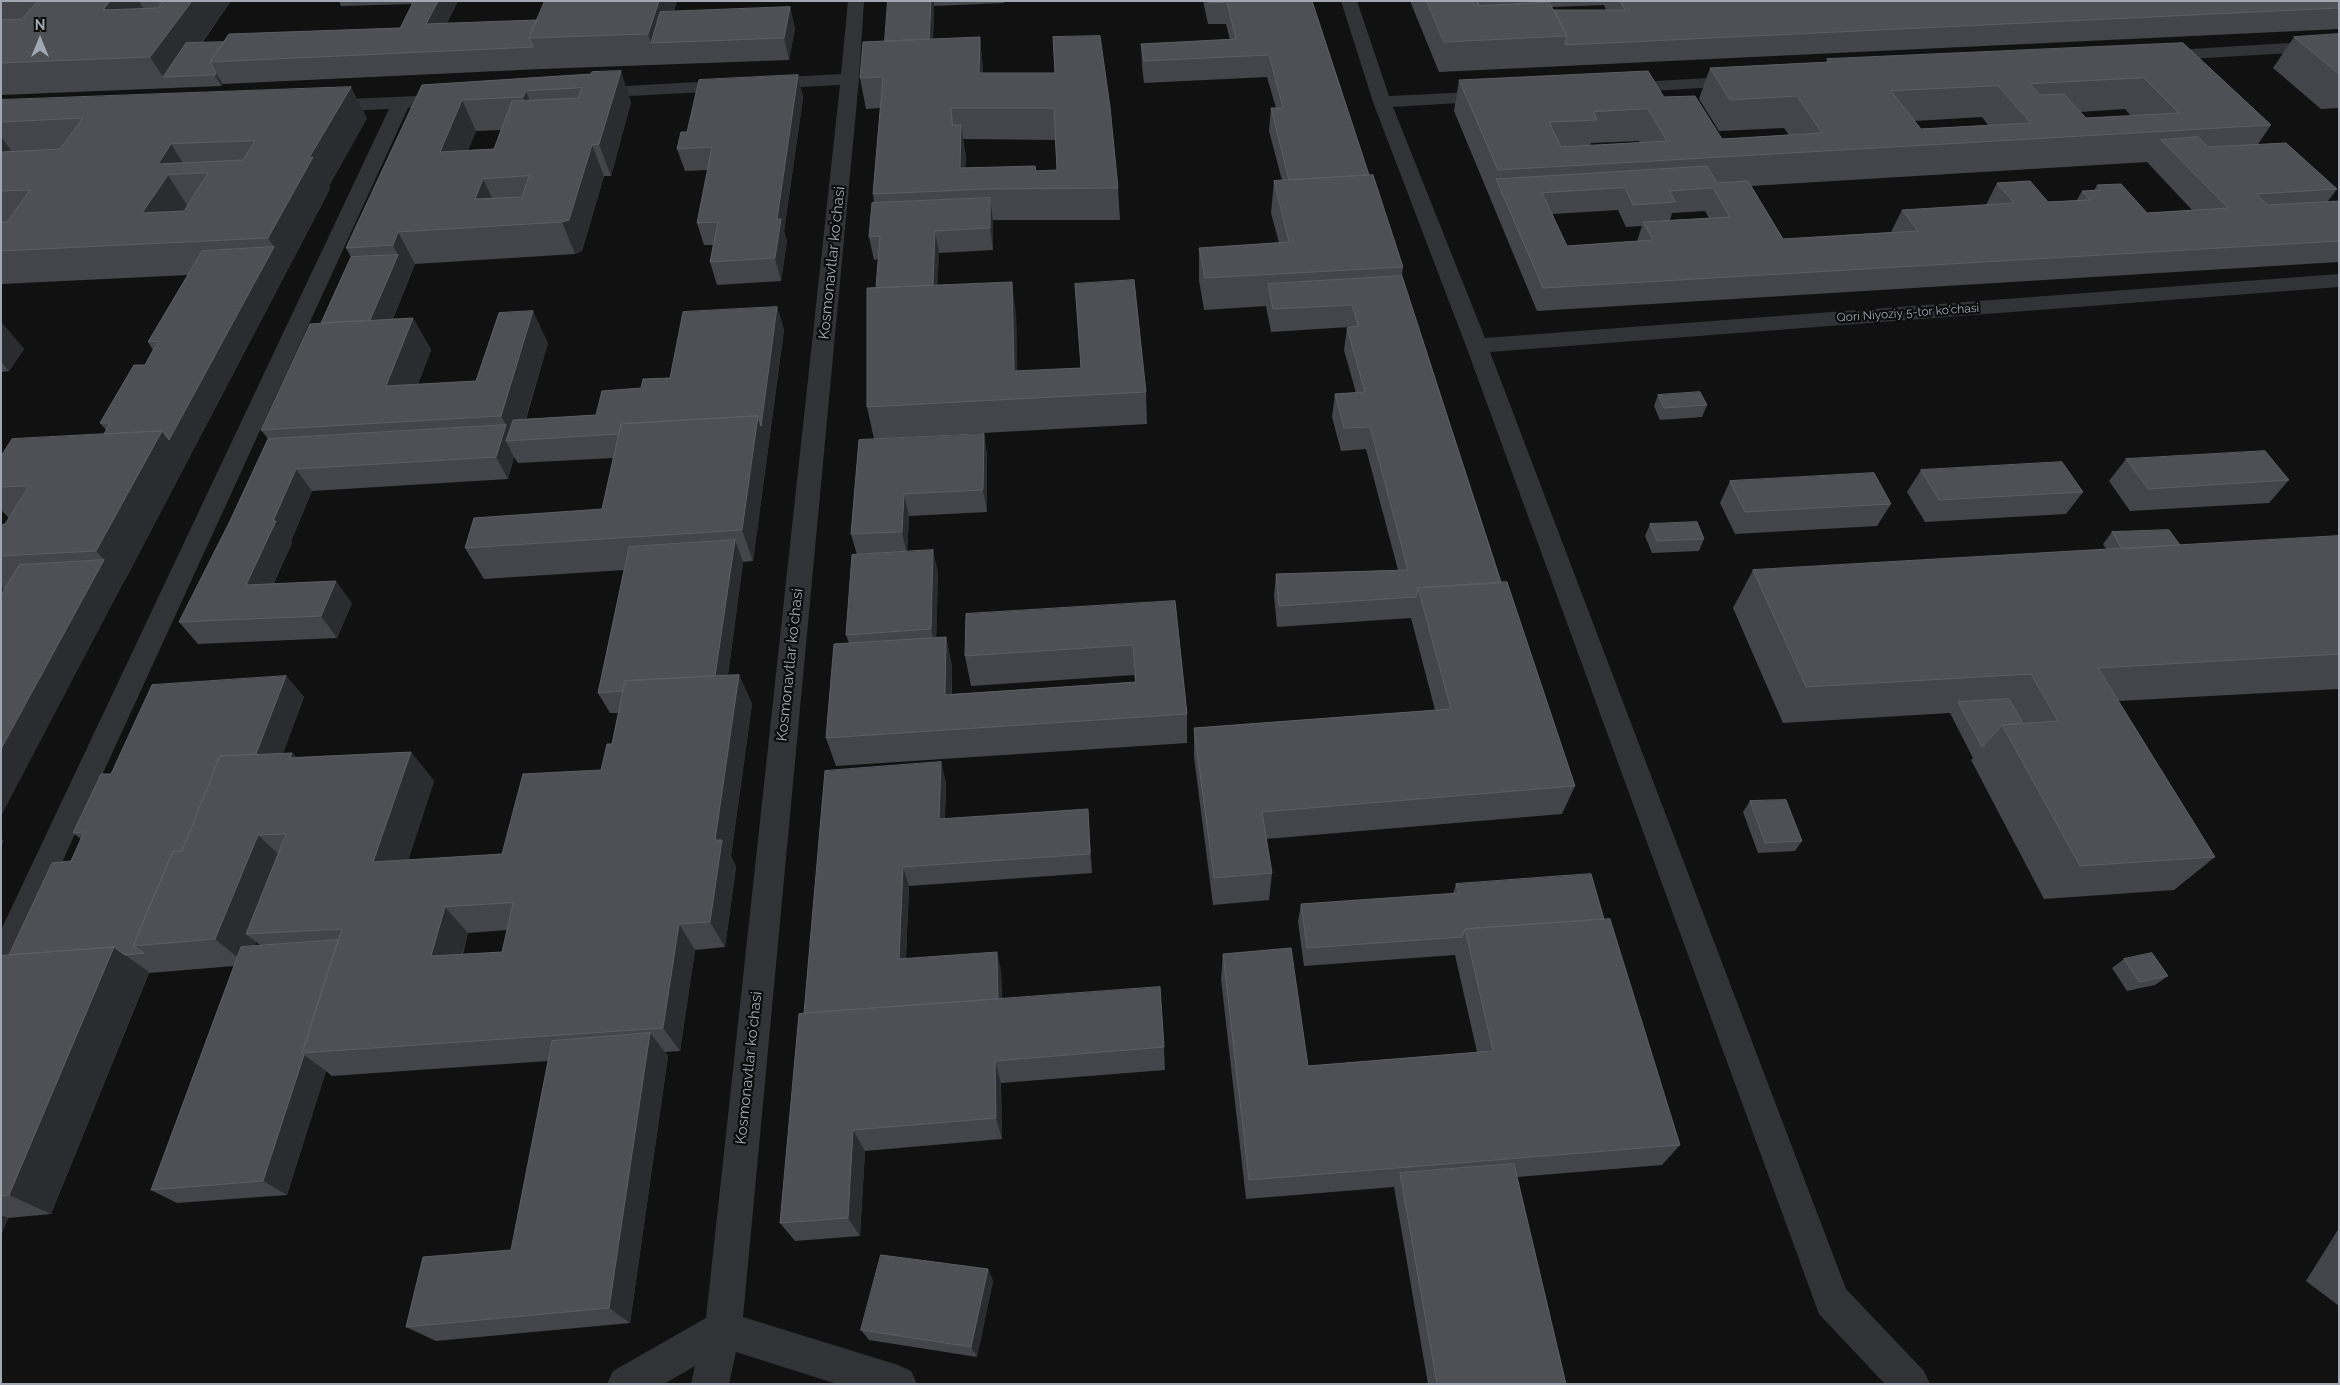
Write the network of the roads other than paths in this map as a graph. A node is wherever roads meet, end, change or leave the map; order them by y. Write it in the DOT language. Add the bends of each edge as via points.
graph roads {
  1 [pos="856,1"];
  2 [pos="1349,1"];
  3 [pos="2339,45"];
  4 [pos="2140,57"];
  5 [pos="850,79"];
  6 [pos="1761,80"];
  7 [pos="1602,89"];
  8 [pos="577,93"];
  9 [pos="1512,94"];
  10 [pos="430,101"];
  11 [pos="1382,102"];
  12 [pos="401,103"];
  13 [pos="301,107"];
  14 [pos="2339,280"];
  15 [pos="1477,346"];
  16 [pos="1,966"];
  17 [pos="723,1330"];
  18 [pos="626,1384"];
  19 [pos="710,1384"];
  20 [pos="898,1384"];
  21 [pos="1911,1384"];
  1 -- 5 [label="street, Kosmonavtlar koʻchasi"];
  2 -- 11 [label="street"];
  3 -- 4 [label="street"];
  5 -- 8 [label="street"];
  5 -- 17 [label="street, Kosmonavtlar koʻchasi"];
  6 -- 7 [label="street"];
  9 -- 11 [label="street"];
  10 -- 12 [label="street"];
  11 -- 15 [label="street"];
  12 -- 13 [label="street"];
  12 -- 16 [label="street"];
  14 -- 15 [label="street, Qori Niyoziy 5-tor ko'chasi"];
  15 -- 21 [label="street" via="1832,1301"];
  17 -- 18 [label="street"];
  17 -- 19 [label="street, Kosmonavtlar koʻchasi"];
  17 -- 20 [label="street"];
}
